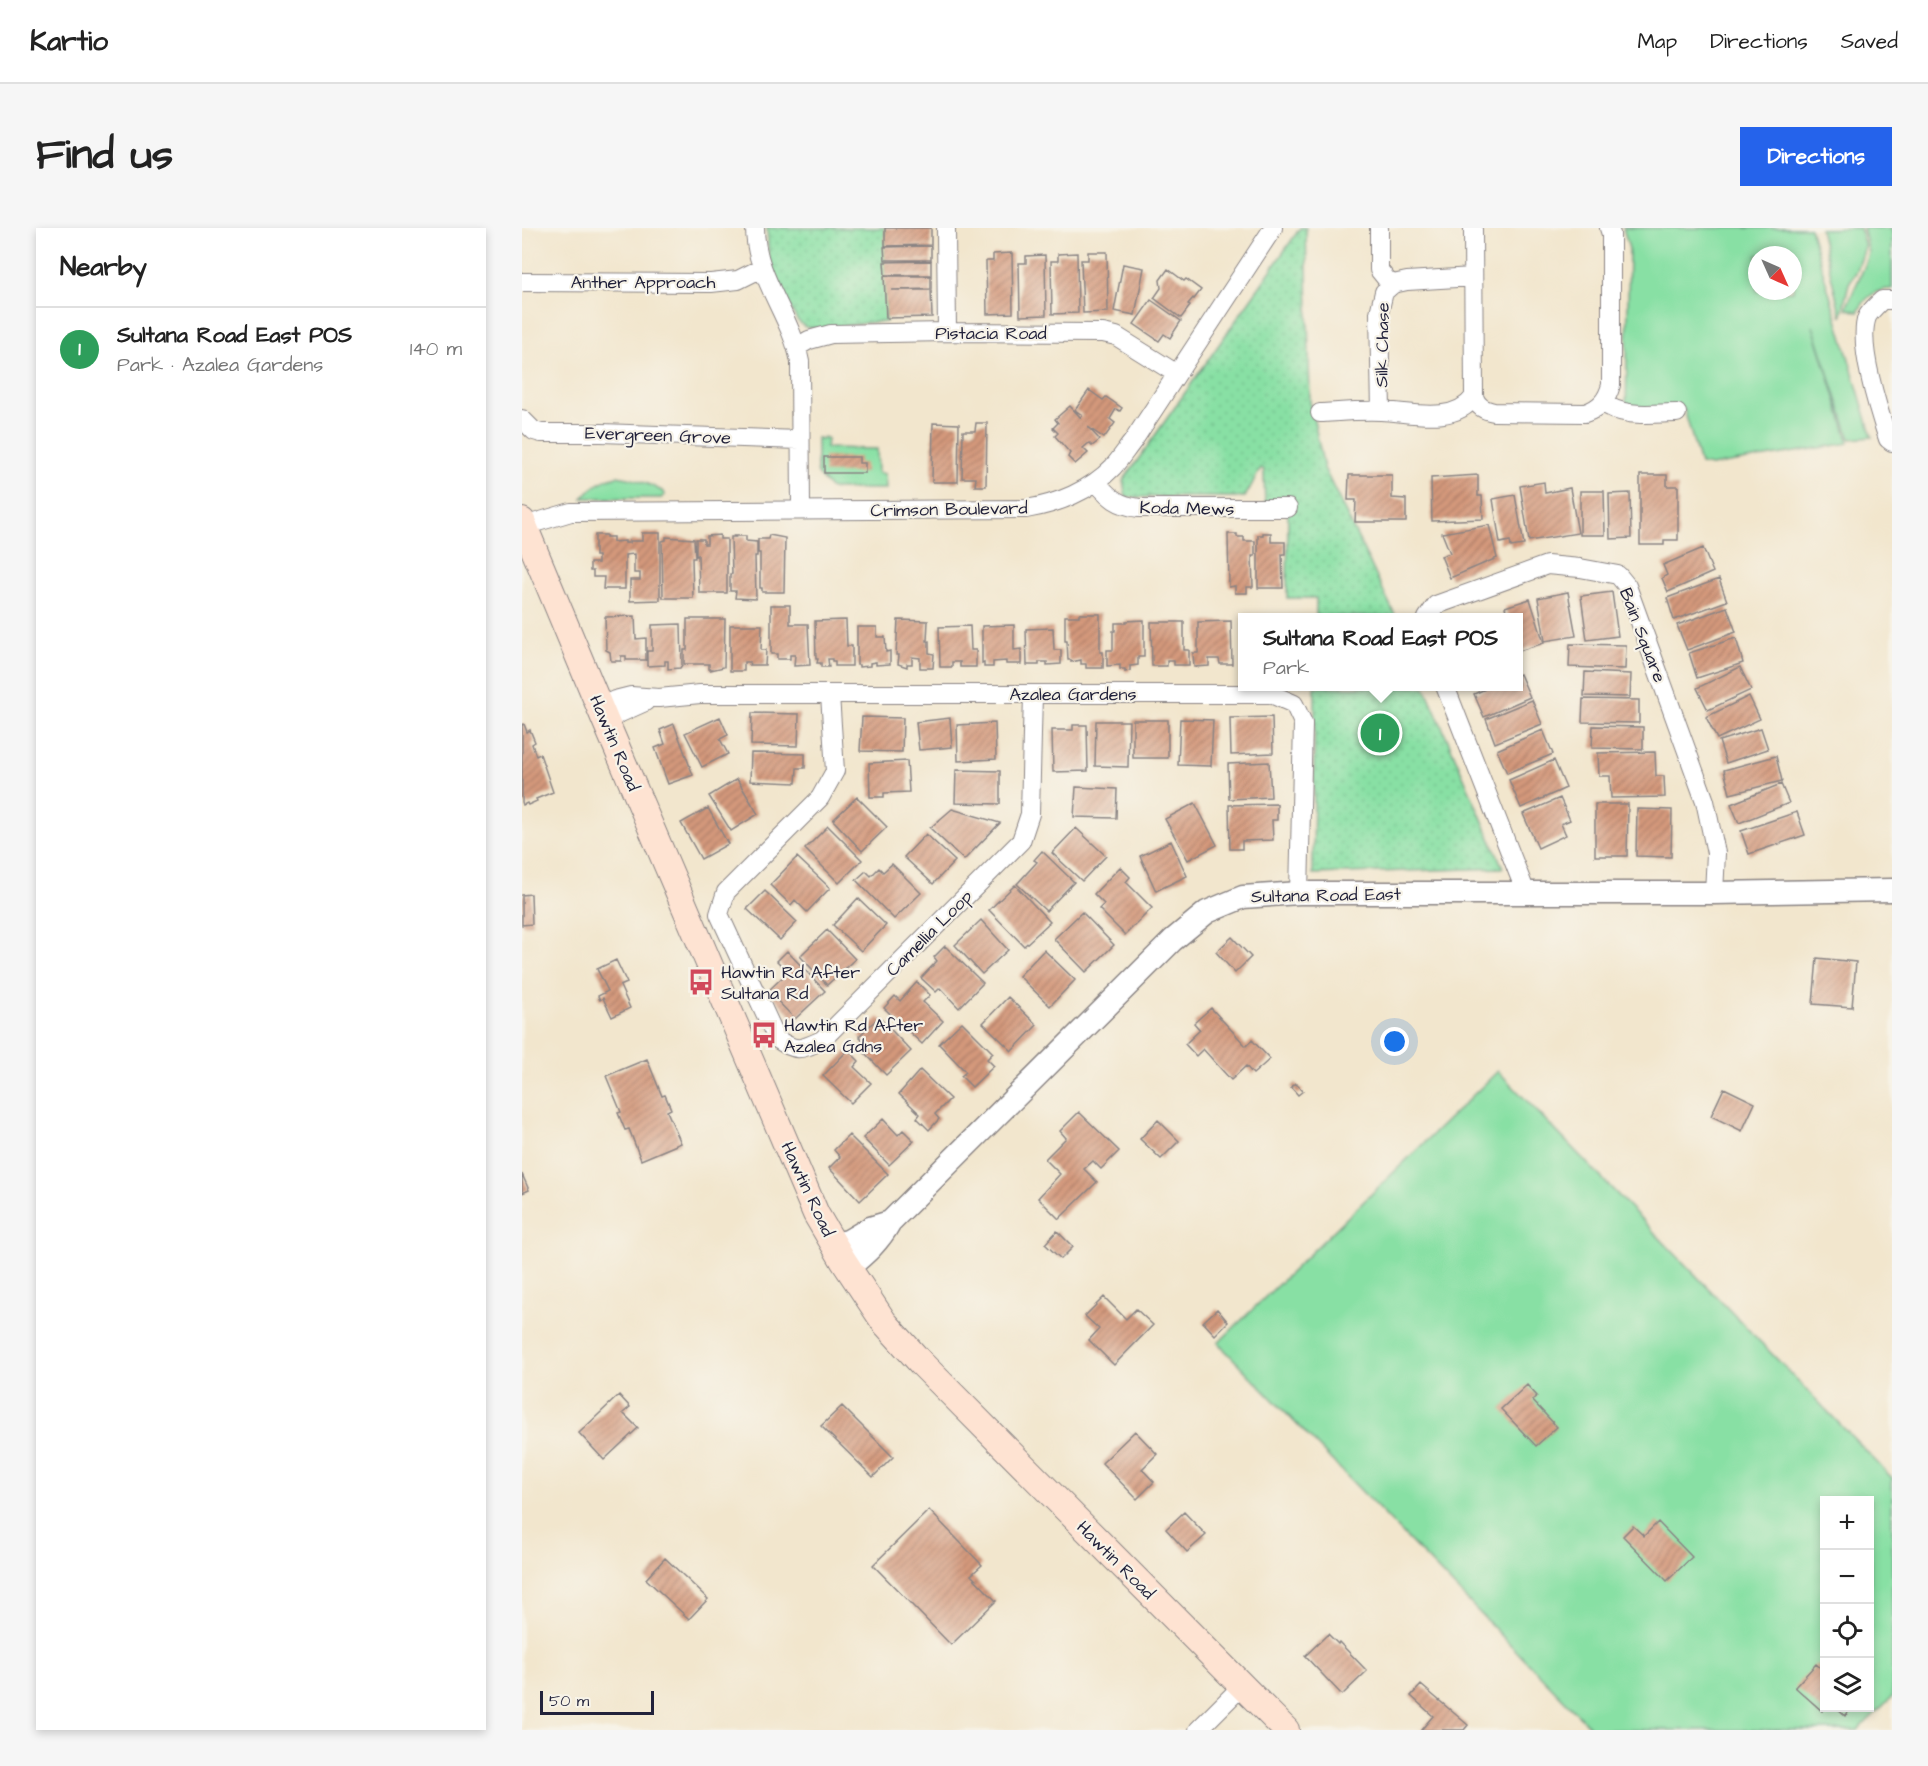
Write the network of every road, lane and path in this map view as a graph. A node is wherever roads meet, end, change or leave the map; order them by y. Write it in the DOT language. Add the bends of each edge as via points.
graph roads {
  1 [pos="755,228"];
  2 [pos="946,228"];
  3 [pos="1273,228"];
  4 [pos="1379,228"];
  5 [pos="1473,228"];
  6 [pos="1609,228"];
  7 [pos="762,268"];
  8 [pos="1473,277"];
  9 [pos="522,282"];
  10 [pos="1393,284"];
  11 [pos="1892,300"];
  12 [pos="946,332"];
  13 [pos="797,347"];
  14 [pos="1177,374"];
  15 [pos="1474,397"];
  16 [pos="1603,402"];
  17 [pos="1381,411"];
  18 [pos="1320,413"];
  19 [pos="1677,413"];
  20 [pos="522,419"];
  21 [pos="800,440"];
  22 [pos="1892,442"];
  23 [pos="1096,482"];
  24 [pos="1288,508"];
  25 [pos="801,510"];
  26 [pos="523,524"];
  27 [pos="1430,613"];
  28 [pos="1447,691"];
  29 [pos="1033,694"];
  30 [pos="830,695"];
  31 [pos="602,714"];
  32 [pos="1892,890"];
  33 [pos="1299,893"];
  34 [pos="1526,893"];
  35 [pos="1714,893"];
  36 [pos="890,1222"];
  37 [pos="833,1244"];
  38 [pos="848,1268"];
  39 [pos="1241,1687"];
  40 [pos="1198,1730"];
  41 [pos="1286,1730"];
  1 -- 7 [label="street"];
  2 -- 12 [label="street"];
  3 -- 14 [label="street, Crimson Boulevard"];
  4 -- 10 [label="street, Silk Chase" via="1379,270"];
  5 -- 8 [label="street"];
  6 -- 16 [label="street" via="1611,385"];
  7 -- 9 [label="street, Anther Approach" via="738,280 711,283"];
  7 -- 13 [label="street"];
  8 -- 10 [label="street, Silk Chase"];
  8 -- 15 [label="street"];
  10 -- 17 [label="street, Silk Chase" via="1384,292 1379,313"];
  11 -- 22 [label="street" via="1882,300 1868,316 1864,334 1873,394"];
  12 -- 13 [label="street, Pistacia Road" via="828,334"];
  12 -- 14 [label="street, Pistacia Road" via="1103,333 1116,336"];
  13 -- 21 [label="street" via="801,375"];
  14 -- 23 [label="street, Crimson Boulevard" via="1133,441"];
  15 -- 16 [label="street" via="1481,408 1494,412 1585,413"];
  15 -- 17 [label="street, Silk Chase" via="1465,408 1450,414"];
  16 -- 19 [label="street" via="1631,413"];
  17 -- 18 [label="street, Silk Chase"];
  20 -- 21 [label="street, Evergreen Grove" via="541,433"];
  21 -- 25 [label="street"];
  23 -- 24 [label="street, Koda Mews" via="1124,506"];
  23 -- 25 [label="street, Crimson Boulevard" via="1059,501 1026,509"];
  25 -- 26 [label="street, Crimson Boulevard" via="571,512"];
  26 -- 31 [label="main road, Hawtin Road"];
  27 -- 35 [label="street, Bain Square" via="1436,605 1547,565 1618,575 1626,586 1705,801 1716,853"];
  28 -- 34 [label="street"];
  29 -- 30 [label="street, Azalea Gardens"];
  29 -- 30 [label="street, Camellia Loop" via="1030,814 1021,842 822,1040 801,1050 777,1039 718,914 726,892 820,798 835,771"];
  29 -- 33 [label="street, Azalea Gardens" via="1271,694 1294,704 1303,723"];
  30 -- 31 [label="street, Azalea Gardens" via="631,696 615,700"];
  31 -- 37 [label="main road, Hawtin Road" via="816,1214"];
  32 -- 35 [label="street, Sultana Road East"];
  33 -- 34 [label="street, Sultana Road East"];
  33 -- 36 [label="street, Sultana Road East" via="1243,897 1207,912 1173,940"];
  34 -- 35 [label="street, Sultana Road East"];
  36 -- 37 [label="street, Sultana Road East"];
  36 -- 38 [label="street, Sultana Road East" via="880,1239"];
  37 -- 38 [label="main road, Hawtin Road"];
  38 -- 39 [label="main road, Hawtin Road" via="884,1322 921,1363"];
  39 -- 40 [label="street"];
  39 -- 41 [label="main road, Hawtin Road"];
}
